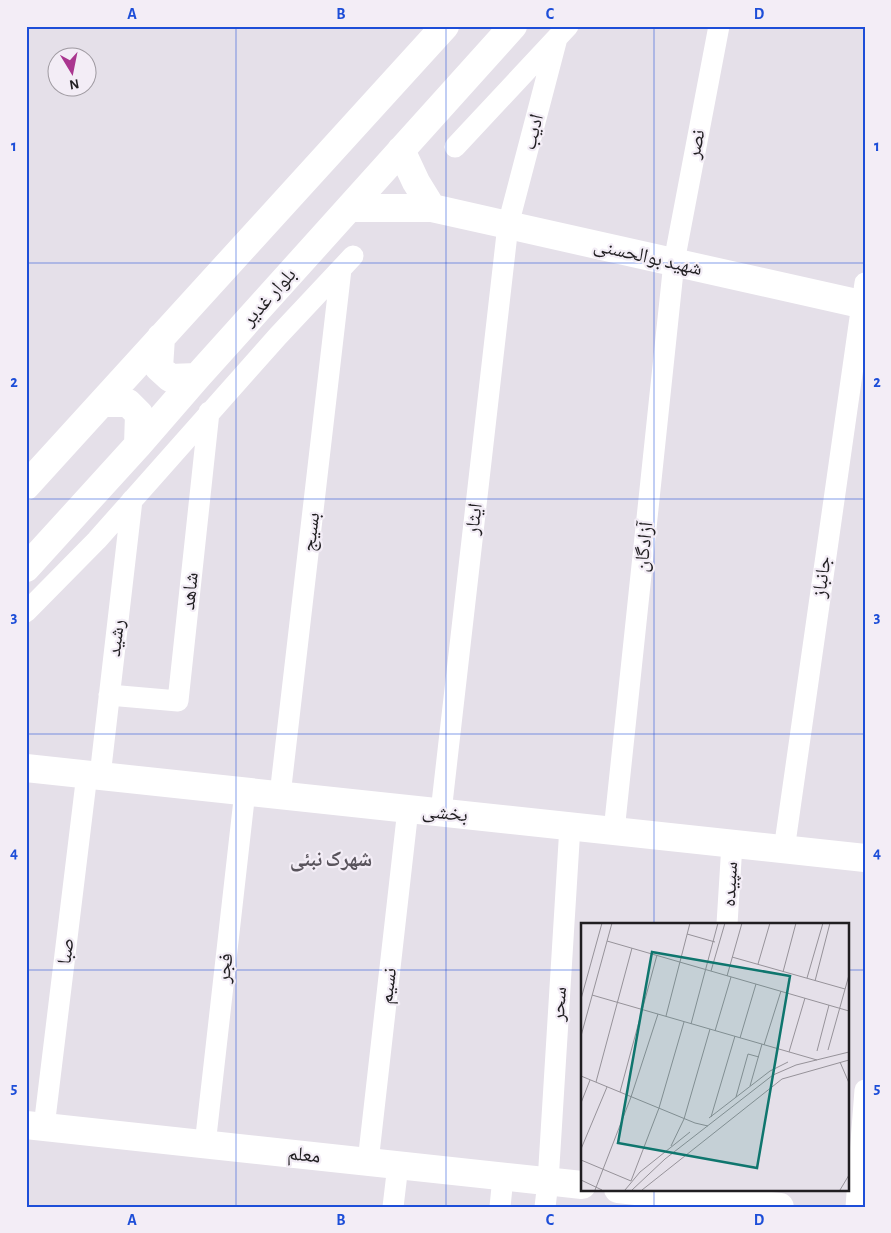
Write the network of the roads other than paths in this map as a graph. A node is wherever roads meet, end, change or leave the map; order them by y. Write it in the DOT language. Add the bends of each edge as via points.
graph roads {
  1 [pos="445,26"];
  2 [pos="513,26"];
  3 [pos="719,26"];
  4 [pos="562,32"];
  5 [pos="456,147"];
  6 [pos="401,150"];
  7 [pos="350,208"];
  8 [pos="432,208"];
  9 [pos="508,225"];
  10 [pos="674,262"];
  11 [pos="863,298"];
  12 [pos="161,337"];
  13 [pos="197,376"];
  14 [pos="102,403"];
  15 [pos="209,412"];
  16 [pos="138,445"];
  17 [pos="26,486"];
  18 [pos="132,500"];
  19 [pos="26,568"];
  20 [pos="26,612"];
  21 [pos="110,694"];
  22 [pos="26,768"];
  23 [pos="94,775"];
  24 [pos="246,791"];
  25 [pos="280,795"];
  26 [pos="408,809"];
  27 [pos="440,812"];
  28 [pos="570,826"];
  29 [pos="614,831"];
  30 [pos="732,844"];
  31 [pos="784,850"];
  32 [pos="865,858"];
  33 [pos="727,923"];
  34 [pos="865,1090"];
  35 [pos="35,1126"];
  36 [pos="205,1144"];
  37 [pos="368,1162"];
  38 [pos="398,1166"];
  39 [pos="503,1177"];
  40 [pos="581,1185"];
  41 [pos="628,1190"];
  42 [pos="547,1194"];
  43 [pos="711,1198"];
  44 [pos="393,1207"];
  45 [pos="500,1207"];
  46 [pos="780,1207"];
  47 [pos="856,1207"];
  1 -- 12 [label="street"];
  2 -- 6 [label="street, بلوار غدیر"];
  3 -- 10 [label="street, نصر"];
  4 -- 5 [label="street"];
  4 -- 9 [label="street, ادیب"];
  6 -- 7 [label="street, بلوار غدیر"];
  6 -- 8 [label="street"];
  7 -- 8 [label="street, شهید بوالحسنی"];
  7 -- 13 [label="street, بلوار غدیر"];
  8 -- 9 [label="street, شهید بوالحسنی"];
  9 -- 10 [label="street, شهید بوالحسنی"];
  9 -- 27 [label="street, ایثار"];
  10 -- 11 [label="street, شهید بوالحسنی"];
  10 -- 29 [label="street, آزادگان"];
  11 -- 31 [label="street, جانباز"];
  12 -- 13 [label="street" via="159,368 170,378"];
  12 -- 14 [label="street"];
  13 -- 16 [label="street, بلوار غدیر"];
  14 -- 16 [label="street" via="128,403 139,414"];
  14 -- 17 [label="street"];
  15 -- 18 [label="street"];
  15 -- 21 [label="street, شاهد" via="178,702"];
  15 -- 25 [label="street, بسیج" via="347,262"];
  16 -- 19 [label="street, بلوار غدیر"];
  18 -- 20 [label="street"];
  18 -- 21 [label="street, رشید"];
  21 -- 23 [label="street, رشید"];
  22 -- 23 [label="street, بخشی"];
  23 -- 24 [label="street, بخشی"];
  23 -- 35 [label="street, صبا"];
  24 -- 25 [label="street, بخشی"];
  24 -- 36 [label="street, فجر"];
  25 -- 26 [label="street, بخشی"];
  26 -- 27 [label="street, بخشی"];
  26 -- 37 [label="street, نسیم"];
  27 -- 28 [label="street, بخشی"];
  28 -- 29 [label="street, بخشی"];
  28 -- 42 [label="street, سحر"];
  29 -- 30 [label="street, بخشی"];
  30 -- 31 [label="street, بخشی"];
  30 -- 33 [label="street, سپیده"];
  31 -- 32 [label="street, بخشی"];
  34 -- 47 [label="street"];
  35 -- 36 [label="street, معلم"];
  36 -- 37 [label="street, معلم"];
  37 -- 38 [label="street, معلم"];
  38 -- 39 [label="street, معلم"];
  38 -- 44 [label="street"];
  39 -- 42 [label="street, معلم"];
  39 -- 45 [label="street"];
  40 -- 42 [label="street, معلم"];
  41 -- 43 [label="street"];
  43 -- 46 [label="street"];
}
